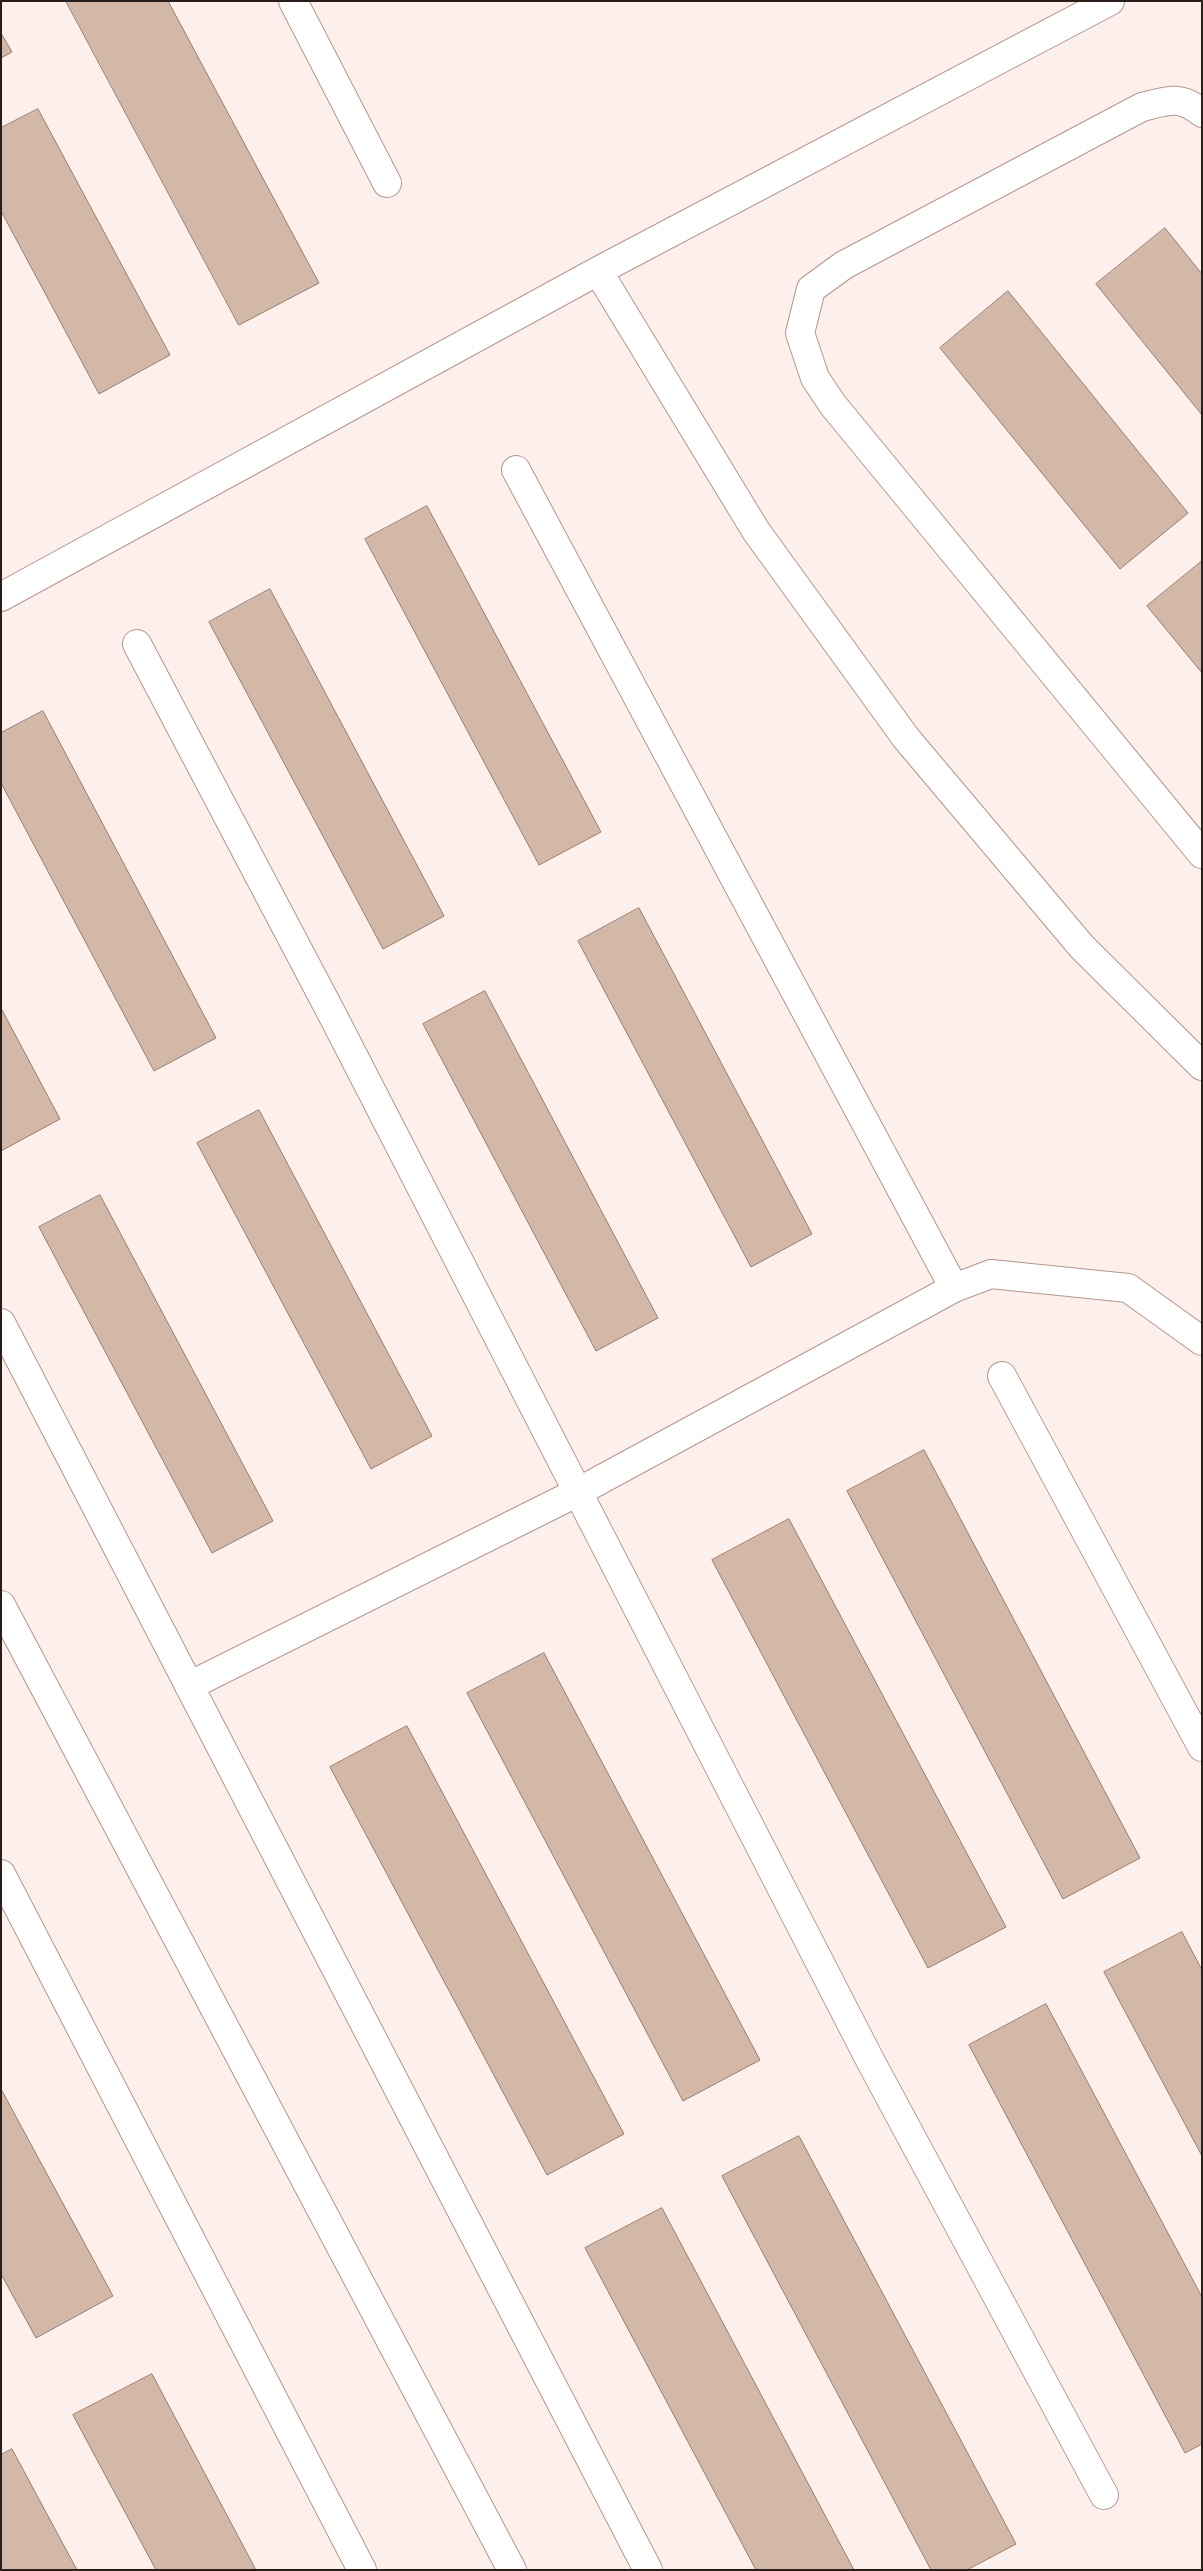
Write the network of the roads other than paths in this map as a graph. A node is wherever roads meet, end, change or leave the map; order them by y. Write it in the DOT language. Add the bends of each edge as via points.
graph roads {
  1 [pos="293,1"];
  2 [pos="1110,1"];
  3 [pos="1202,113"];
  4 [pos="387,184"];
  5 [pos="598,271"];
  6 [pos="516,470"];
  7 [pos="1,597"];
  8 [pos="137,644"];
  9 [pos="1202,854"];
  10 [pos="1202,1066"];
  11 [pos="954,1288"];
  12 [pos="1,1322"];
  13 [pos="1202,1341"];
  14 [pos="1002,1376"];
  15 [pos="576,1493"];
  16 [pos="1,1605"];
  17 [pos="189,1686"];
  18 [pos="1202,1747"];
  19 [pos="1,1874"];
  20 [pos="1104,2495"];
  21 [pos="362,2570"];
  22 [pos="512,2570"];
  23 [pos="648,2570"];
  1 -- 4 [label="street"];
  2 -- 5 [label="street"];
  3 -- 9 [label="street" via="1174,99 1142,107 853,260 811,289 800,333 815,378 833,405"];
  5 -- 7 [label="street"];
  5 -- 10 [label="street" via="756,531 906,738 1082,947"];
  6 -- 11 [label="street"];
  8 -- 15 [label="street" via="329,1009"];
  11 -- 13 [label="street" via="991,1274 1128,1288"];
  11 -- 15 [label="street"];
  12 -- 17 [label="street"];
  14 -- 18 [label="street"];
  15 -- 17 [label="street"];
  15 -- 20 [label="street" via="871,2062"];
  16 -- 22 [label="street"];
  17 -- 23 [label="street"];
  19 -- 21 [label="street"];
}
